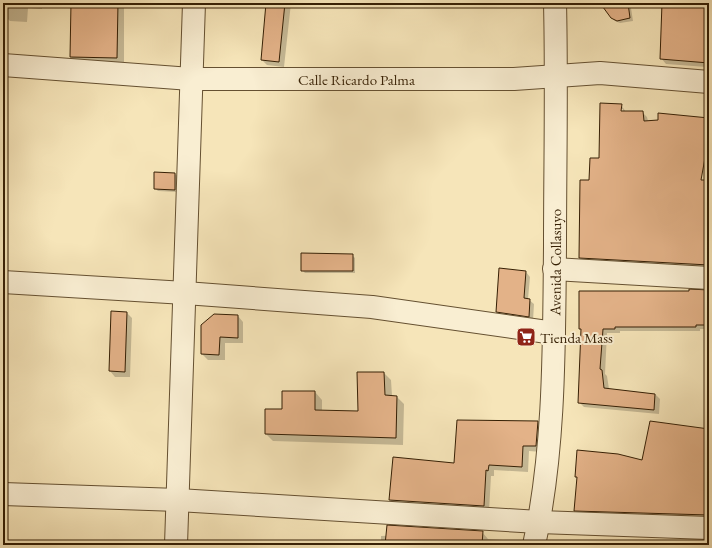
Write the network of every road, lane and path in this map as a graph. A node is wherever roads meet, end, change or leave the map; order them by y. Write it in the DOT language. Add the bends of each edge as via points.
graph roads {
  1 [pos="194,3"];
  2 [pos="555,3"];
  3 [pos="3,65"];
  4 [pos="557,75"];
  5 [pos="191,80"];
  6 [pos="709,82"];
  7 [pos="554,269"];
  8 [pos="709,278"];
  9 [pos="3,282"];
  10 [pos="185,292"];
  11 [pos="554,333"];
  12 [pos="3,494"];
  13 [pos="178,500"];
  14 [pos="539,522"];
  15 [pos="709,528"];
  16 [pos="176,545"];
  17 [pos="534,545"];
  1 -- 5 [label="street"];
  2 -- 4 [label="street, Avenida Collasuyo"];
  3 -- 5 [label="street, Calle Ricardo Palma"];
  4 -- 5 [label="street, Calle Ricardo Palma" via="514,79"];
  4 -- 6 [label="street, Calle Ricardo Palma" via="600,73"];
  4 -- 7 [label="street, Avenida Collasuyo"];
  5 -- 10 [label="street"];
  7 -- 8 [label="street"];
  7 -- 11 [label="street, Avenida Collasuyo"];
  9 -- 10 [label="street"];
  10 -- 11 [label="street" via="372,307"];
  10 -- 13 [label="street"];
  11 -- 14 [label="street, Avenida Collasuyo" via="551,416"];
  12 -- 13 [label="street"];
  13 -- 14 [label="street"];
  13 -- 16 [label="street"];
  14 -- 15 [label="street"];
  14 -- 17 [label="street, Avenida Collasuyo"];
}
